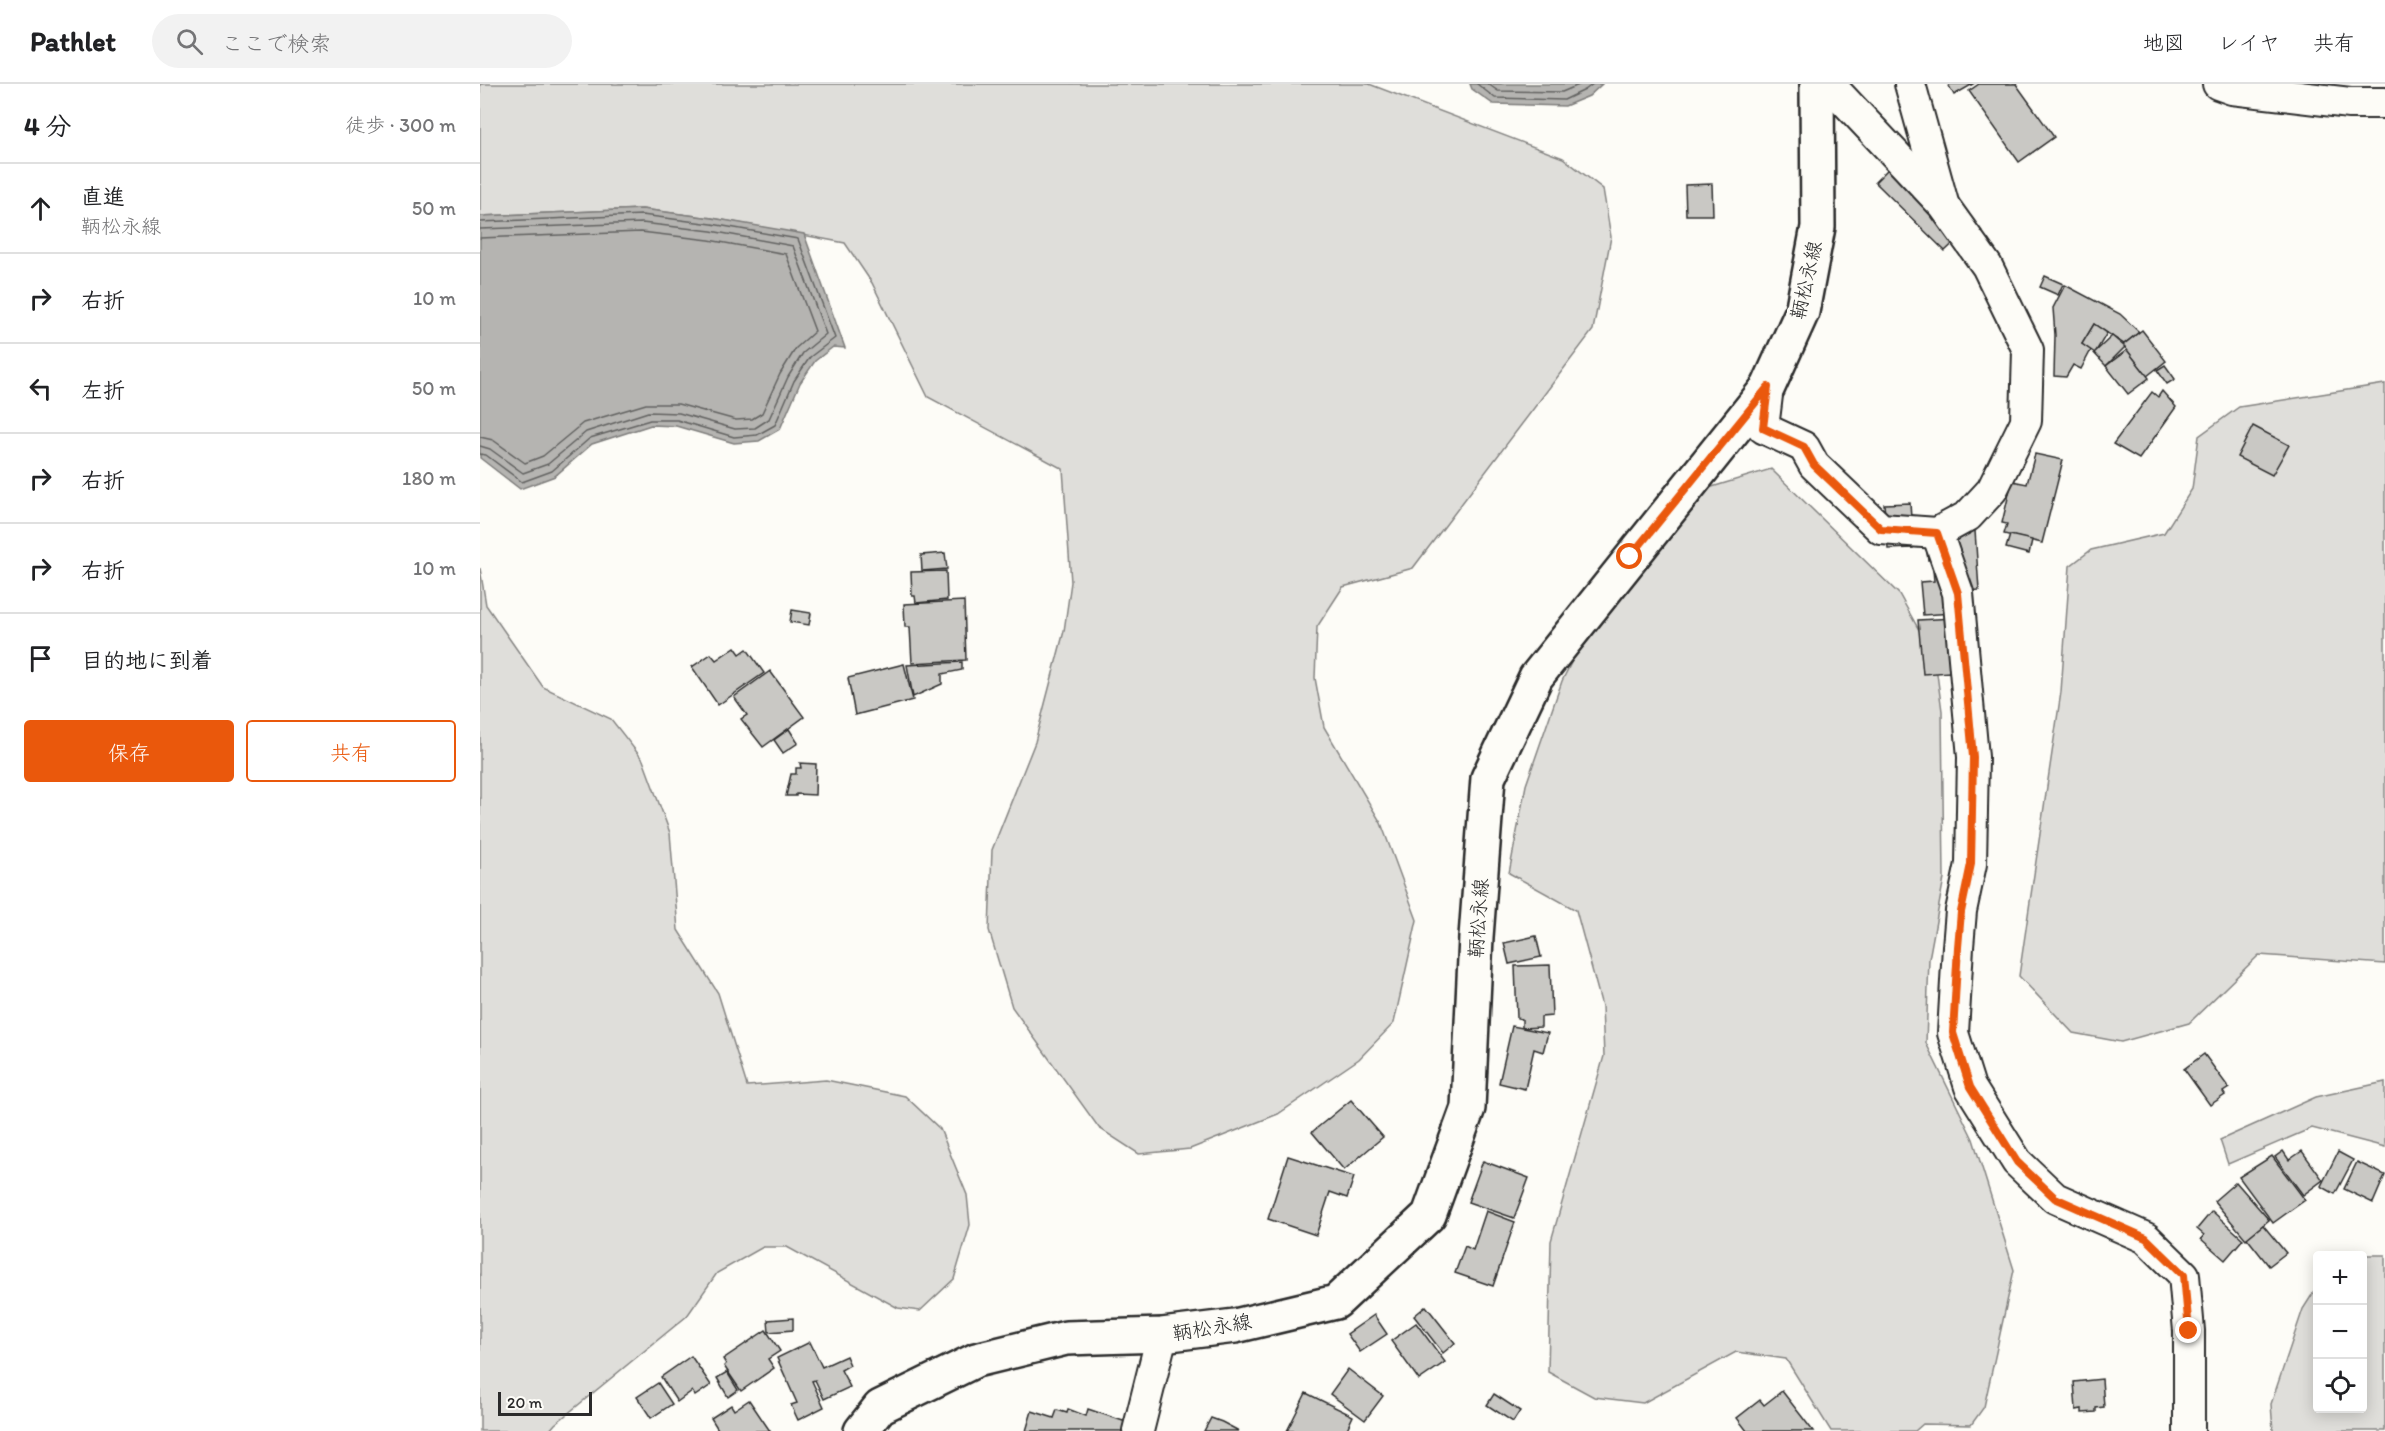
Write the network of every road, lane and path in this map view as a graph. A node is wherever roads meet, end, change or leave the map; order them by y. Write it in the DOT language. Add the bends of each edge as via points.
graph roads {
  1 [pos="1817,84"];
  2 [pos="1829,84"];
  3 [pos="1910,84"];
  4 [pos="2218,84"];
  5 [pos="2385,102"];
  6 [pos="1944,206"];
  7 [pos="1768,387"];
  8 [pos="1937,533"];
  9 [pos="1162,1335"];
  10 [pos="861,1431"];
  11 [pos="1138,1431"];
  12 [pos="2189,1431"];
  1 -- 7 [label="main road, 鞆松永線" via="1818,227 1802,312"];
  2 -- 6 [label="street"];
  3 -- 6 [label="street"];
  4 -- 5 [label="street" via="2350,103"];
  6 -- 8 [label="street" via="1987,266 2028,350 2027,409 2026,421 1992,490 1968,516"];
  7 -- 8 [label="street" via="1763,428 1804,447 1814,465 1881,529"];
  7 -- 9 [label="main road, 鞆松永線" via="1536,677 1488,778 1468,1108 1429,1215 1336,1302 1235,1326"];
  8 -- 12 [label="street" via="1958,593 1973,757 1971,864 1961,912 1953,1033 1970,1087 2017,1162 2055,1198 2146,1238 2184,1275 2189,1331"];
  9 -- 10 [label="main road, 鞆松永線" via="1066,1338 976,1360 880,1407"];
  9 -- 11 [label="street"];
}
